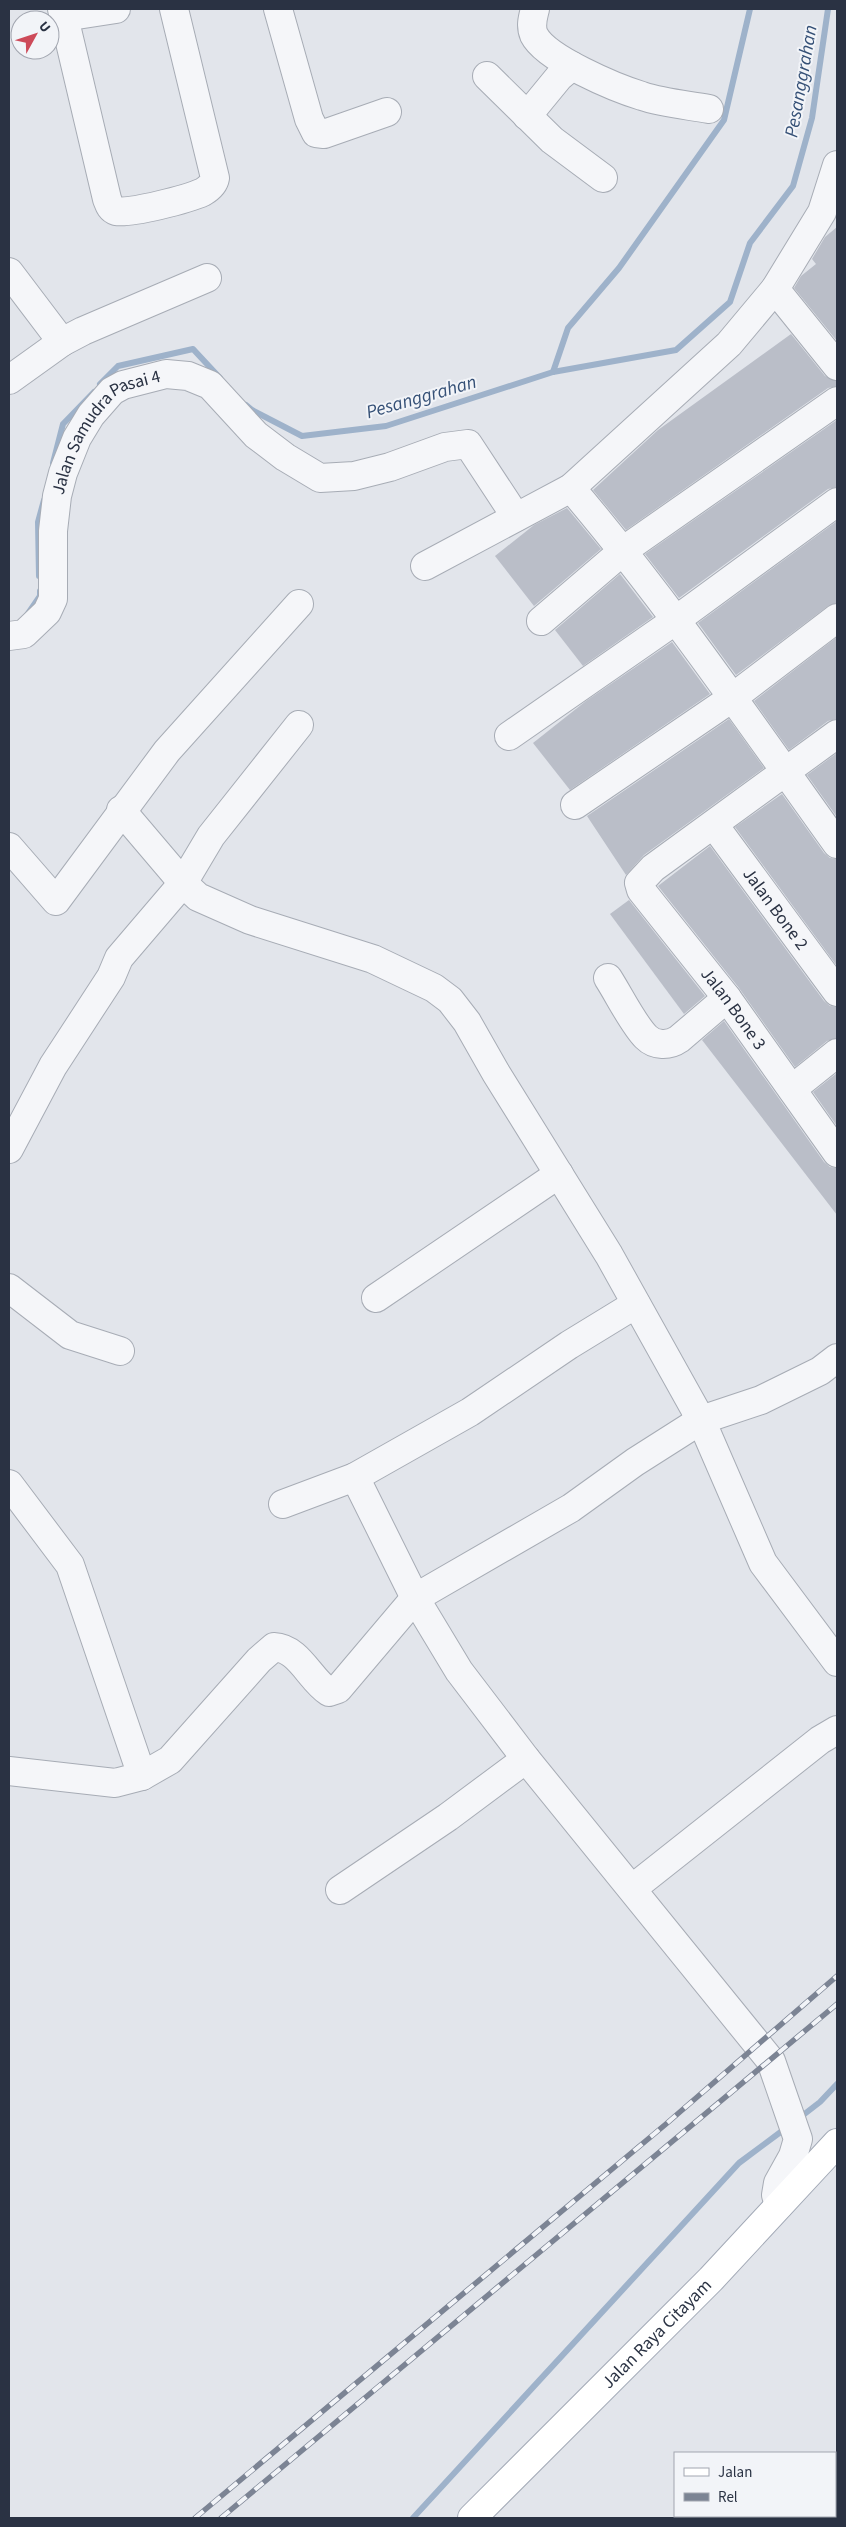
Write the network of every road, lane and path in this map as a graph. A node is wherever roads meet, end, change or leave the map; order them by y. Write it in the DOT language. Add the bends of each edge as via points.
graph roads {
  1 [pos="116,9"];
  2 [pos="174,9"];
  3 [pos="278,9"];
  4 [pos="535,9"];
  5 [pos="63,13"];
  6 [pos="572,66"];
  7 [pos="487,76"];
  8 [pos="709,109"];
  9 [pos="387,112"];
  10 [pos="527,116"];
  11 [pos="837,166"];
  12 [pos="603,178"];
  13 [pos="830,221"];
  14 [pos="9,272"];
  15 [pos="207,278"];
  16 [pos="775,289"];
  17 [pos="62,342"];
  18 [pos="837,366"];
  19 [pos="9,380"];
  20 [pos="837,401"];
  21 [pos="571,488"];
  22 [pos="837,502"];
  23 [pos="516,517"];
  24 [pos="624,550"];
  25 [pos="425,566"];
  26 [pos="299,604"];
  27 [pos="837,618"];
  28 [pos="676,620"];
  29 [pos="542,621"];
  30 [pos="9,636"];
  31 [pos="732,698"];
  32 [pos="300,725"];
  33 [pos="837,734"];
  34 [pos="509,736"];
  35 [pos="786,772"];
  36 [pos="576,805"];
  37 [pos="121,810"];
  38 [pos="714,825"];
  39 [pos="837,844"];
  40 [pos="10,854"];
  41 [pos="183,883"];
  42 [pos="608,978"];
  43 [pos="837,992"];
  44 [pos="727,998"];
  45 [pos="837,1053"];
  46 [pos="792,1089"];
  47 [pos="9,1149"];
  48 [pos="837,1154"];
  49 [pos="559,1174"];
  50 [pos="9,1288"];
  51 [pos="376,1298"];
  52 [pos="636,1304"];
  53 [pos="120,1351"];
  54 [pos="837,1358"];
  55 [pos="701,1420"];
  56 [pos="355,1477"];
  57 [pos="9,1484"];
  58 [pos="283,1504"];
  59 [pos="415,1598"];
  60 [pos="837,1662"];
  61 [pos="837,1730"];
  62 [pos="526,1759"];
  63 [pos="9,1771"];
  64 [pos="142,1776"];
  65 [pos="633,1888"];
  66 [pos="340,1890"];
  67 [pos="837,2143"];
  68 [pos="779,2205"];
  69 [pos="472,2518"];
  1 -- 5 [label="street"];
  2 -- 5 [label="street" via="215,178 203,192 142,209 116,211 107,199"];
  3 -- 9 [label="street" via="316,134"];
  4 -- 6 [label="street" via="531,22 534,35 550,52"];
  6 -- 8 [label="street" via="642,96"];
  6 -- 10 [label="street"];
  7 -- 10 [label="street"];
  10 -- 12 [label="street" via="552,140"];
  11 -- 13 [label="street"];
  13 -- 16 [label="street"];
  14 -- 17 [label="street"];
  15 -- 17 [label="street"];
  16 -- 18 [label="street"];
  16 -- 21 [label="street" via="729,344"];
  17 -- 19 [label="street"];
  20 -- 24 [label="street"];
  21 -- 23 [label="street"];
  21 -- 24 [label="street"];
  22 -- 28 [label="street"];
  23 -- 25 [label="street"];
  23 -- 30 [label="street, Jalan Samudra Pasai 4" via="468,444 446,447 354,476 320,478 284,457 256,435 210,385 188,376 154,375 112,391 98,405 77,438 63,473 54,516 54,599 48,612 24,634"];
  24 -- 28 [label="street"];
  24 -- 29 [label="street"];
  26 -- 37 [label="street" via="166,751"];
  27 -- 31 [label="street"];
  28 -- 31 [label="street"];
  28 -- 34 [label="street"];
  31 -- 35 [label="street"];
  31 -- 36 [label="street"];
  32 -- 41 [label="street" via="211,836"];
  33 -- 35 [label="street"];
  35 -- 38 [label="street"];
  35 -- 39 [label="street"];
  37 -- 40 [label="street" via="56,901"];
  37 -- 41 [label="street"];
  38 -- 43 [label="street, Jalan Bone 2"];
  38 -- 44 [label="street, Jalan Bone 3" via="653,868 639,883 641,890"];
  41 -- 47 [label="street" via="119,958 111,977 53,1066"];
  41 -- 49 [label="street" via="198,898 216,906 373,959 434,988 450,1000 467,1022"];
  42 -- 44 [label="street" via="647,1038 659,1044 679,1039"];
  44 -- 46 [label="street, Jalan Bone 3"];
  45 -- 46 [label="street"];
  46 -- 48 [label="street, Jalan Bone 3"];
  49 -- 51 [label="street"];
  49 -- 52 [label="street"];
  50 -- 53 [label="street" via="70,1335"];
  52 -- 55 [label="street"];
  52 -- 56 [label="street" via="470,1412"];
  54 -- 55 [label="street" via="820,1371 761,1400"];
  55 -- 59 [label="street" via="571,1508"];
  55 -- 60 [label="street" via="763,1563"];
  56 -- 58 [label="street"];
  56 -- 59 [label="street"];
  57 -- 64 [label="street" via="70,1565"];
  59 -- 62 [label="street" via="459,1671"];
  59 -- 64 [label="street" via="338,1689 329,1692 321,1687 297,1658 284,1647 274,1647 170,1760"];
  61 -- 65 [label="street"];
  62 -- 65 [label="street"];
  62 -- 66 [label="street" via="448,1817"];
  63 -- 64 [label="street" via="115,1783"];
  65 -- 68 [label="street" via="771,2061 798,2139 778,2183 776,2195"];
  67 -- 68 [label="main road, Jalan Raya Citayam"];
  68 -- 69 [label="main road, Jalan Raya Citayam" via="711,2279"];
}
